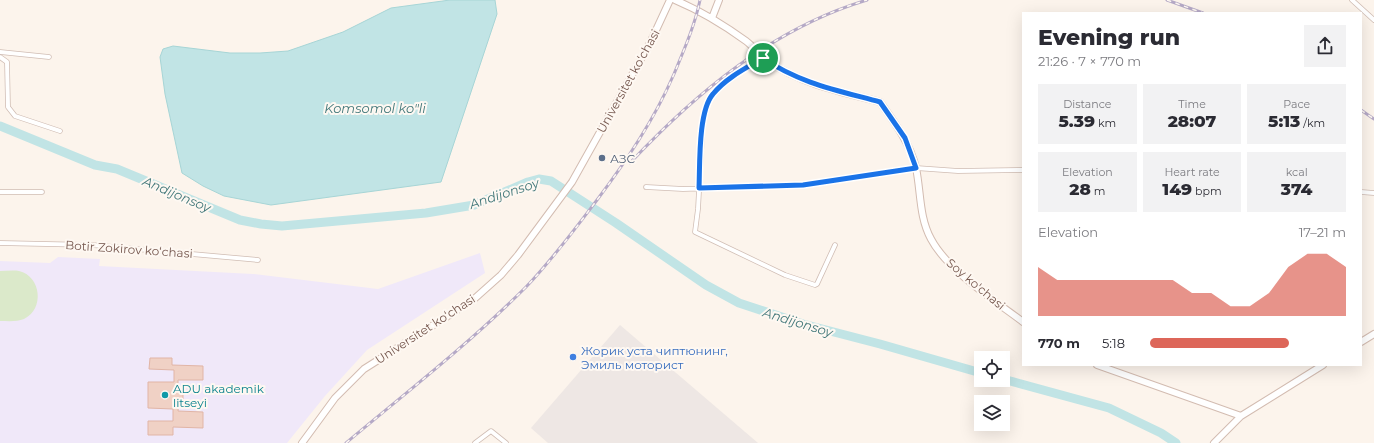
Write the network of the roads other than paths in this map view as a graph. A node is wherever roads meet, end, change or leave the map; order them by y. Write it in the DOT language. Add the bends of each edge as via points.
graph roads {
  1 [pos="670,0"];
  2 [pos="675,0"];
  3 [pos="719,0"];
  4 [pos="1352,0"];
  5 [pos="712,18"];
  6 [pos="1374,20"];
  7 [pos="0,52"];
  8 [pos="0,57"];
  9 [pos="49,58"];
  10 [pos="763,58"];
  11 [pos="60,131"];
  12 [pos="916,168"];
  13 [pos="1022,170"];
  14 [pos="646,187"];
  15 [pos="699,188"];
  16 [pos="0,192"];
  17 [pos="42,192"];
  18 [pos="1362,192"];
  19 [pos="1374,193"];
  20 [pos="0,243"];
  21 [pos="835,245"];
  22 [pos="258,260"];
  23 [pos="1022,321"];
  24 [pos="1374,334"];
  25 [pos="1362,341"];
  26 [pos="1100,366"];
  27 [pos="1321,366"];
  28 [pos="1241,416"];
  29 [pos="302,443"];
  30 [pos="476,443"];
  31 [pos="506,443"];
  32 [pos="1214,443"];
  1 -- 29 [label="main road, Universitet kо‘chasi" via="651,41 572,182 518,255 501,275 473,300 364,369 335,398"];
  2 -- 5 [label="main road, Soy ko'chasi"];
  3 -- 5 [label="main road"];
  4 -- 6 [label="street"];
  5 -- 10 [label="main road, Soy ko'chasi" via="748,42"];
  7 -- 9 [label="street"];
  8 -- 11 [label="street" via="7,62 8,107 14,116"];
  10 -- 12 [label="main road, Soy ko'chasi" via="798,78 880,102 905,138"];
  10 -- 15 [label="street" via="733,76 712,94 706,105"];
  12 -- 13 [label="street" via="958,171"];
  12 -- 15 [label="street" via="803,185"];
  12 -- 23 [label="main road, Soy ko'chasi" via="924,222 930,239 941,255 956,270"];
  14 -- 15 [label="street"];
  15 -- 21 [label="street" via="695,232 785,275 812,285 817,284"];
  16 -- 17 [label="street"];
  18 -- 19 [label="street"];
  20 -- 22 [label="street, Botir Zokirov koʻchasi" via="92,245"];
  24 -- 25 [label="main road"];
  26 -- 28 [label="main road"];
  27 -- 28 [label="main road"];
  28 -- 32 [label="main road"];
  30 -- 31 [label="street" via="491,431"];
}
